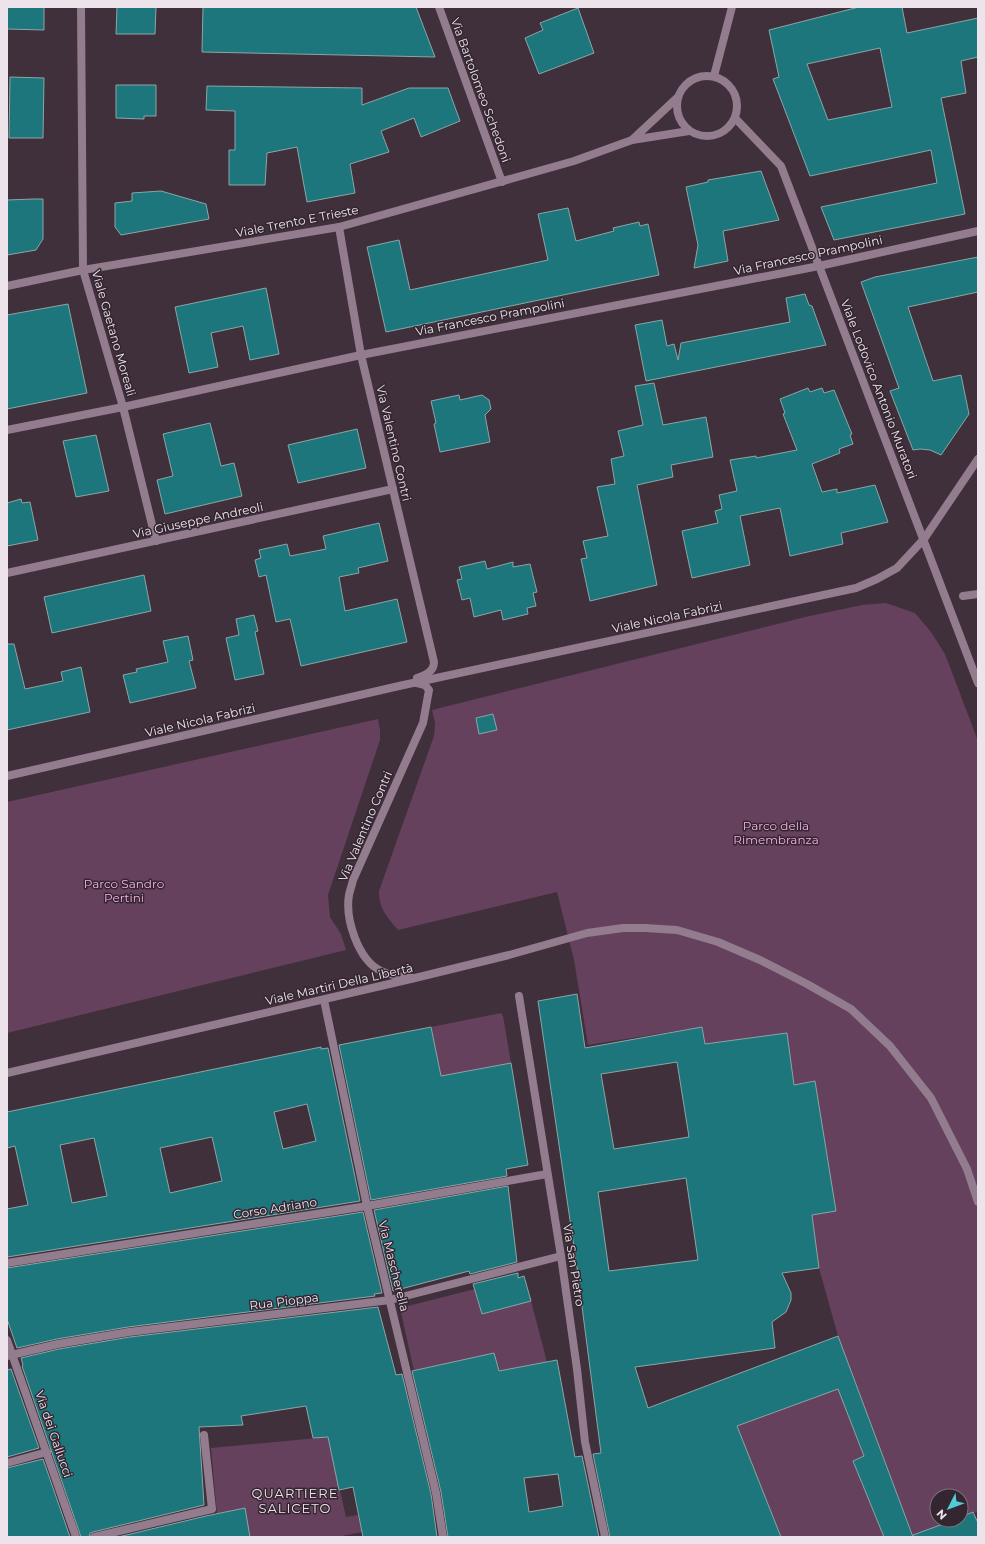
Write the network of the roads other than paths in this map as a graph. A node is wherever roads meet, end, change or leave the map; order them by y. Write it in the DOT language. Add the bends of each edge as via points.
graph roads {
  1 [pos="81,7"];
  2 [pos="439,7"];
  3 [pos="732,7"];
  4 [pos="714,76"];
  5 [pos="678,97"];
  6 [pos="735,118"];
  7 [pos="689,131"];
  8 [pos="632,140"];
  9 [pos="502,182"];
  10 [pos="339,227"];
  11 [pos="978,231"];
  12 [pos="819,266"];
  13 [pos="83,270"];
  14 [pos="7,286"];
  15 [pos="361,355"];
  16 [pos="123,407"];
  17 [pos="7,430"];
  18 [pos="978,459"];
  19 [pos="393,489"];
  20 [pos="924,539"];
  21 [pos="156,541"];
  22 [pos="7,573"];
  23 [pos="978,594"];
  24 [pos="963,596"];
  25 [pos="434,662"];
  26 [pos="415,682"];
  27 [pos="978,683"];
  28 [pos="399,686"];
  29 [pos="7,776"];
  30 [pos="415,978"];
  31 [pos="519,996"];
  32 [pos="324,1000"];
  33 [pos="7,1073"];
  34 [pos="547,1174"];
  35 [pos="978,1202"];
  36 [pos="367,1206"];
  37 [pos="561,1256"];
  38 [pos="7,1263"];
  39 [pos="390,1300"];
  40 [pos="7,1340"];
  41 [pos="10,1356"];
  42 [pos="204,1435"];
  43 [pos="47,1452"];
  44 [pos="7,1463"];
  45 [pos="76,1537"];
  46 [pos="94,1537"];
  47 [pos="443,1537"];
  48 [pos="605,1537"];
  1 -- 13 [label="street, Viale Gaetano Moreali"];
  2 -- 9 [label="street, Via Bartolomeo Schedoni"];
  3 -- 4 [label="street"];
  4 -- 5 [label="street" via="696,78 688,82"];
  4 -- 6 [label="street" via="729,85 734,92 738,110"];
  5 -- 7 [label="street" via="678,116"];
  5 -- 8 [label="street, Viale Trento E Trieste"];
  6 -- 7 [label="street" via="727,129 715,136 702,136"];
  6 -- 12 [label="street, Viale Lodovico Antonio Muratori" via="781,166"];
  7 -- 8 [label="street, Viale Trento E Trieste"];
  8 -- 9 [label="street, Viale Trento E Trieste" via="574,161"];
  9 -- 10 [label="street, Viale Trento E Trieste"];
  10 -- 13 [label="street, Viale Trento E Trieste"];
  10 -- 15 [label="street, Via Valentino Contri"];
  11 -- 12 [label="street, Via Francesco Prampolini"];
  12 -- 15 [label="street, Via Francesco Prampolini"];
  12 -- 20 [label="street, Viale Lodovico Antonio Muratori"];
  13 -- 14 [label="street, Viale Trento E Trieste"];
  13 -- 16 [label="street, Viale Gaetano Moreali"];
  15 -- 16 [label="street, Via Francesco Prampolini"];
  15 -- 19 [label="street, Via Valentino Contri"];
  16 -- 17 [label="street, Via Francesco Prampolini"];
  16 -- 21 [label="street, Viale Gaetano Moreali"];
  18 -- 20 [label="street, Viale Nicola Fabrizi"];
  19 -- 21 [label="street, Via Giuseppe Andreoli"];
  19 -- 25 [label="street, Via Valentino Contri"];
  20 -- 26 [label="street, Viale Nicola Fabrizi" via="897,568 856,588"];
  20 -- 27 [label="street, Viale Lodovico Antonio Muratori"];
  21 -- 22 [label="street, Via Giuseppe Andreoli"];
  23 -- 24 [label="street"];
  25 -- 28 [label="street, Viale Nicola Fabrizi" via="434,667 427,674"];
  26 -- 28 [label="street, Viale Nicola Fabrizi"];
  26 -- 30 [label="street, Via Valentino Contri" via="425,685 430,690 423,722 353,880 348,907 356,940 370,963 380,971"];
  28 -- 29 [label="street, Viale Nicola Fabrizi"];
  30 -- 32 [label="street, Viale Martiri Della Libertà"];
  30 -- 35 [label="street, Viale Martiri Della Libertà" via="587,934 623,928 677,930 718,942 760,960 851,1009 890,1046 931,1098 967,1169"];
  31 -- 34 [label="street, Via San Pietro"];
  32 -- 33 [label="street, Viale Martiri Della Libertà"];
  32 -- 36 [label="street, Via Mascherella"];
  34 -- 36 [label="street, Corso Adriano"];
  34 -- 37 [label="street, Via San Pietro"];
  36 -- 38 [label="street, Corso Adriano"];
  36 -- 39 [label="street, Via Mascherella"];
  37 -- 39 [label="street, Rua Pioppa"];
  37 -- 48 [label="street, Via San Pietro" via="585,1442"];
  39 -- 41 [label="street, Rua Pioppa" via="129,1332 58,1344"];
  39 -- 47 [label="street, Via Mascherella" via="436,1493"];
  40 -- 41 [label="street, Via dei Gallucci"];
  41 -- 43 [label="street, Via dei Gallucci"];
  42 -- 46 [label="street" via="212,1509"];
  43 -- 44 [label="street"];
  43 -- 45 [label="street, Via dei Gallucci"];
}
